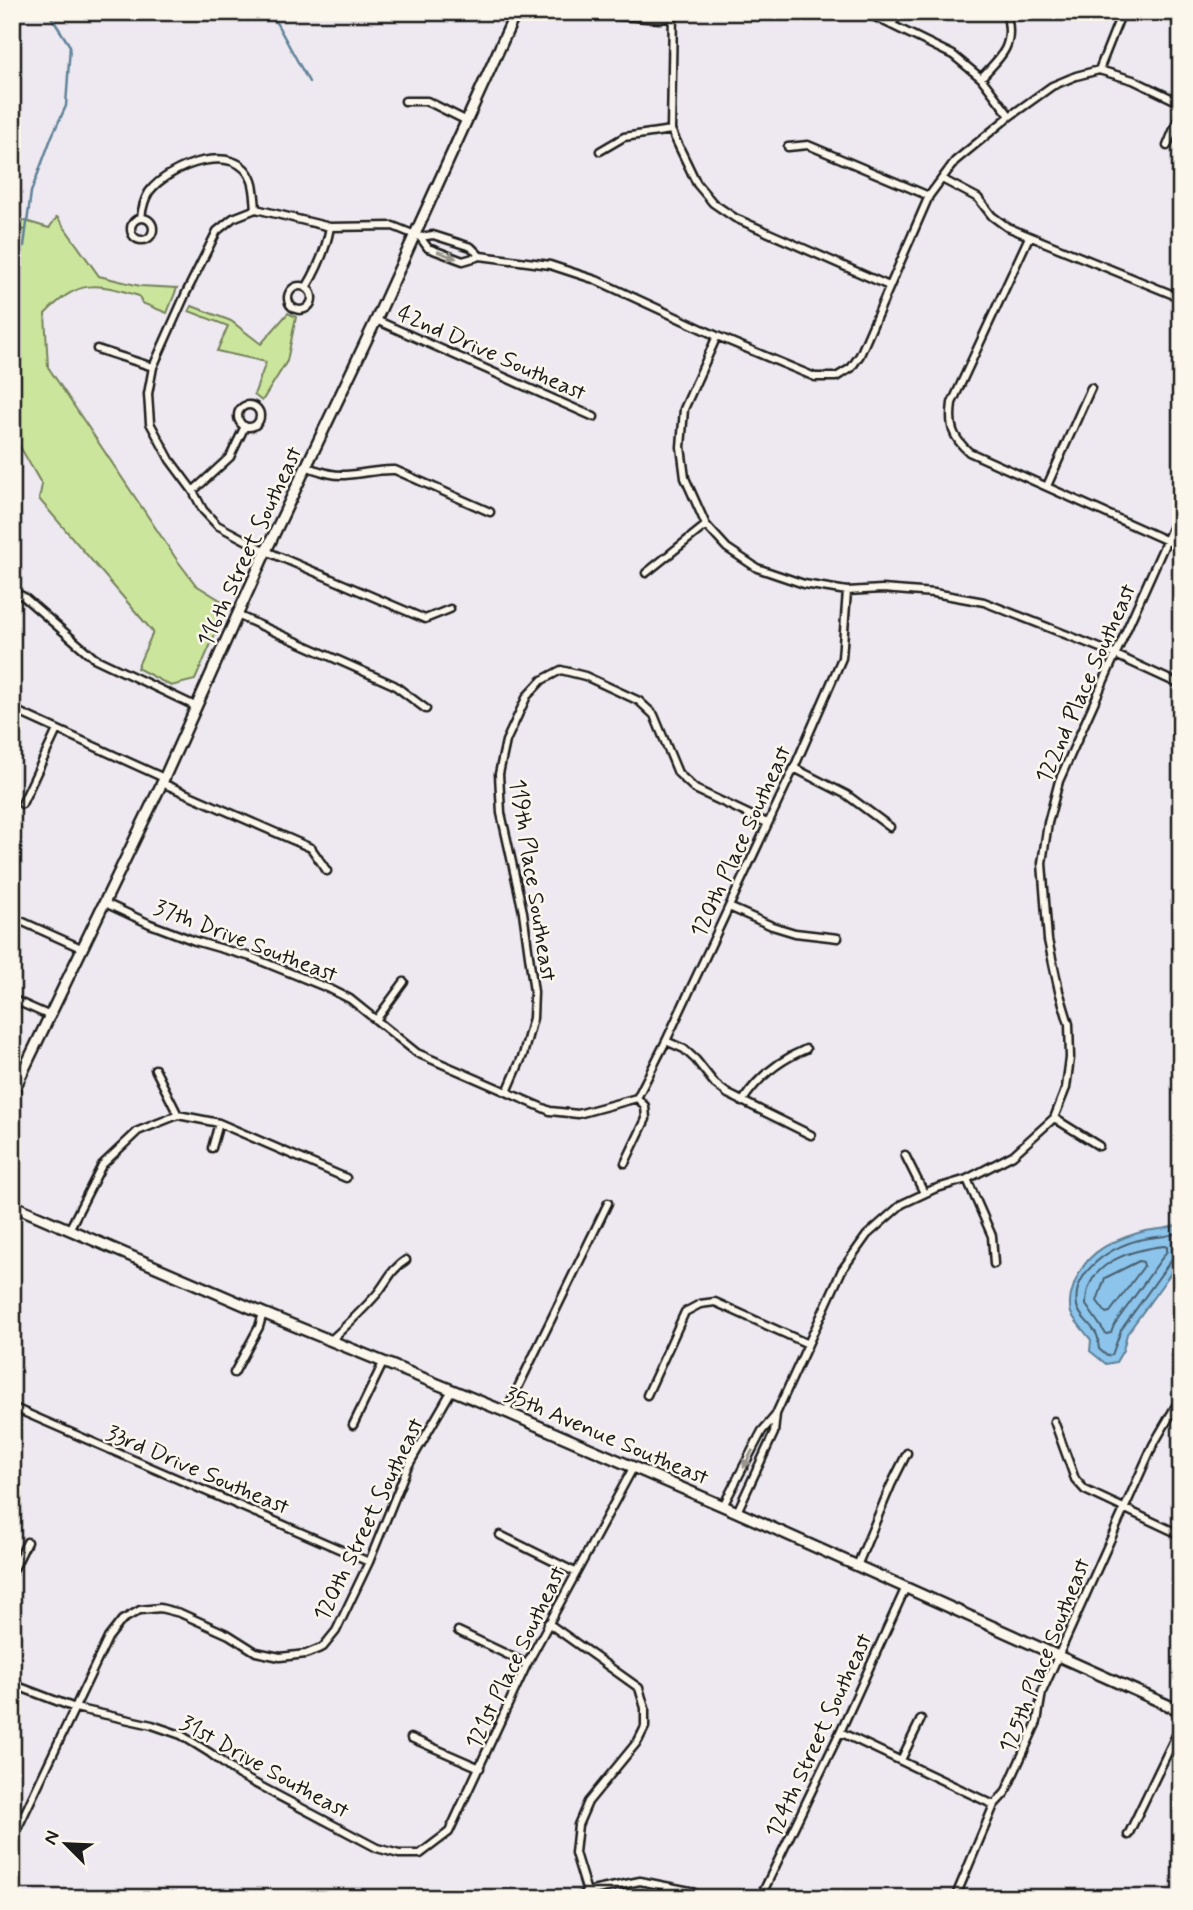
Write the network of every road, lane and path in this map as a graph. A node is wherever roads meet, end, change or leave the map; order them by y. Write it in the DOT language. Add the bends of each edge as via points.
graph roads {
  1 [pos="516,12"];
  2 [pos="865,12"];
  3 [pos="901,12"];
  4 [pos="1122,12"];
  5 [pos="597,14"];
  6 [pos="672,15"];
  7 [pos="1007,20"];
  8 [pos="891,25"];
  9 [pos="1100,70"];
  10 [pos="981,78"];
  11 [pos="405,101"];
  12 [pos="1181,103"];
  13 [pos="1181,112"];
  14 [pos="1010,116"];
  15 [pos="465,120"];
  16 [pos="671,130"];
  17 [pos="1167,146"];
  18 [pos="788,147"];
  19 [pos="600,151"];
  20 [pos="942,178"];
  21 [pos="929,196"];
  22 [pos="256,209"];
  23 [pos="141,218"];
  24 [pos="330,227"];
  25 [pos="417,236"];
  26 [pos="1029,237"];
  27 [pos="480,256"];
  28 [pos="889,286"];
  29 [pos="306,288"];
  30 [pos="1181,298"];
  31 [pos="376,320"];
  32 [pos="717,336"];
  33 [pos="97,349"];
  34 [pos="153,367"];
  35 [pos="1091,388"];
  36 [pos="594,417"];
  37 [pos="245,426"];
  38 [pos="307,467"];
  39 [pos="1046,486"];
  40 [pos="193,491"];
  41 [pos="1181,508"];
  42 [pos="490,512"];
  43 [pos="706,525"];
  44 [pos="1167,541"];
  45 [pos="1181,547"];
  46 [pos="266,551"];
  47 [pos="646,573"];
  48 [pos="12,591"];
  49 [pos="847,591"];
  50 [pos="450,609"];
  51 [pos="237,615"];
  52 [pos="1115,655"];
  53 [pos="1181,685"];
  54 [pos="195,706"];
  55 [pos="12,709"];
  56 [pos="426,709"];
  57 [pos="57,730"];
  58 [pos="794,768"];
  59 [pos="163,780"];
  60 [pos="22,804"];
  61 [pos="767,823"];
  62 [pos="890,827"];
  63 [pos="327,872"];
  64 [pos="105,902"];
  65 [pos="729,907"];
  66 [pos="12,917"];
  67 [pos="838,938"];
  68 [pos="81,948"];
  69 [pos="404,982"];
  70 [pos="12,999"];
  71 [pos="48,1015"];
  72 [pos="376,1020"];
  73 [pos="666,1041"];
  74 [pos="806,1049"];
  75 [pos="155,1069"];
  76 [pos="507,1092"];
  77 [pos="12,1094"];
  78 [pos="637,1098"];
  79 [pos="741,1102"];
  80 [pos="178,1115"];
  81 [pos="1054,1118"];
  82 [pos="219,1123"];
  83 [pos="811,1135"];
  84 [pos="1099,1146"];
  85 [pos="212,1149"];
  86 [pos="905,1155"];
  87 [pos="625,1163"];
  88 [pos="346,1178"];
  89 [pos="967,1179"];
  90 [pos="924,1193"];
  91 [pos="608,1203"];
  92 [pos="12,1205"];
  93 [pos="69,1230"];
  94 [pos="405,1260"];
  95 [pos="994,1264"];
  96 [pos="263,1313"];
  97 [pos="331,1340"];
  98 [pos="808,1343"];
  99 [pos="384,1361"];
  100 [pos="234,1373"];
  101 [pos="453,1390"];
  102 [pos="648,1395"];
  103 [pos="1181,1397"];
  104 [pos="12,1407"];
  105 [pos="506,1412"];
  106 [pos="776,1414"];
  107 [pos="1054,1422"];
  108 [pos="353,1425"];
  109 [pos="907,1453"];
  110 [pos="633,1468"];
  111 [pos="723,1506"];
  112 [pos="1124,1508"];
  113 [pos="737,1512"];
  114 [pos="500,1535"];
  115 [pos="1181,1535"];
  116 [pos="27,1542"];
  117 [pos="369,1562"];
  118 [pos="858,1566"];
  119 [pos="575,1572"];
  120 [pos="12,1573"];
  121 [pos="905,1587"];
  122 [pos="548,1623"];
  123 [pos="458,1631"];
  124 [pos="1058,1656"];
  125 [pos="527,1664"];
  126 [pos="12,1684"];
  127 [pos="75,1708"];
  128 [pos="1181,1711"];
  129 [pos="921,1719"];
  130 [pos="1181,1724"];
  131 [pos="840,1732"];
  132 [pos="411,1738"];
  133 [pos="901,1760"];
  134 [pos="480,1768"];
  135 [pos="993,1805"];
  136 [pos="1128,1835"];
  137 [pos="12,1840"];
  138 [pos="420,1853"];
  139 [pos="589,1895"];
  140 [pos="578,1898"];
  141 [pos="704,1898"];
  142 [pos="760,1898"];
  143 [pos="955,1898"];
  1 -- 15 [label="street, 116th Street Southeast"];
  2 -- 8 [label="street"];
  3 -- 8 [label="street"];
  4 -- 9 [label="street"];
  5 -- 6 [label="street" via="659,19"];
  6 -- 16 [label="street"];
  7 -- 10 [label="street" via="1006,50"];
  8 -- 10 [label="street" via="953,55"];
  9 -- 12 [label="street"];
  9 -- 14 [label="street" via="1052,86"];
  10 -- 14 [label="street"];
  11 -- 15 [label="street" via="427,102"];
  13 -- 17 [label="street"];
  14 -- 20 [label="street"];
  15 -- 25 [label="street, 116th Street Southeast"];
  16 -- 19 [label="street" via="624,137"];
  16 -- 28 [label="street" via="697,184 713,203 735,218"];
  18 -- 21 [label="street" via="808,145"];
  20 -- 21 [label="street"];
  20 -- 26 [label="street" via="978,198 1007,227"];
  21 -- 28 [label="street"];
  22 -- 23 [label="street" via="253,181 244,168 232,160 212,158 161,180 148,193"];
  22 -- 24 [label="street"];
  22 -- 34 [label="street" via="217,231"];
  24 -- 25 [label="street" via="393,226"];
  24 -- 29 [label="street" via="326,247"];
  25 -- 27 [label="street" via="433,235 471,247"];
  25 -- 27 [label="street, one-way" via="428,248 463,261"];
  25 -- 31 [label="street, 116th Street Southeast"];
  26 -- 30 [label="street"];
  26 -- 39 [label="street" via="952,403 950,425 969,452"];
  27 -- 32 [label="street" via="550,265 596,280"];
  28 -- 32 [label="street" via="860,355 851,368 836,377 815,377"];
  31 -- 36 [label="street, 42nd Drive Southeast"];
  31 -- 38 [label="street, 116th Street Southeast"];
  32 -- 43 [label="street" via="684,409 681,447 685,478"];
  33 -- 34 [label="street"];
  34 -- 40 [label="street" via="148,394 150,423"];
  35 -- 39 [label="street"];
  37 -- 40 [label="street" via="230,457"];
  38 -- 42 [label="street" via="330,475 395,470"];
  38 -- 46 [label="street, 116th Street Southeast"];
  39 -- 44 [label="street"];
  40 -- 46 [label="street" via="217,525"];
  41 -- 44 [label="street, 122nd Place Southeast"];
  43 -- 47 [label="street"];
  43 -- 49 [label="street" via="727,548 757,568 804,584"];
  44 -- 45 [label="street"];
  44 -- 52 [label="street, 122nd Place Southeast"];
  46 -- 50 [label="street" via="425,619"];
  46 -- 51 [label="street, 116th Street Southeast"];
  48 -- 54 [label="street" via="94,658"];
  49 -- 52 [label="street" via="908,591 984,602"];
  49 -- 58 [label="street, 120th Place Southeast" via="842,658"];
  51 -- 54 [label="street, 116th Street Southeast"];
  51 -- 56 [label="street" via="394,685"];
  52 -- 53 [label="street"];
  52 -- 81 [label="street, 122nd Place Southeast" via="1059,781 1042,863 1048,940 1069,1024 1066,1088"];
  54 -- 59 [label="street, 116th Street Southeast"];
  55 -- 57 [label="street"];
  57 -- 59 [label="street"];
  57 -- 60 [label="street"];
  58 -- 61 [label="street, 120th Place Southeast"];
  58 -- 62 [label="street" via="847,795"];
  59 -- 63 [label="street" via="311,848"];
  59 -- 64 [label="street, 116th Street Southeast"];
  61 -- 65 [label="street, 120th Place Southeast"];
  61 -- 76 [label="street, 119th Place Southeast" via="695,789 678,773 654,715 639,701 562,670 542,680 527,696 506,741 499,774 501,813 523,912 534,992 533,1018"];
  64 -- 68 [label="street, 116th Street Southeast"];
  64 -- 72 [label="street, 37th Drive Southeast" via="195,941 300,975 350,999"];
  65 -- 67 [label="street" via="795,933"];
  65 -- 73 [label="street, 120th Place Southeast"];
  66 -- 68 [label="street"];
  68 -- 71 [label="street, 116th Street Southeast"];
  69 -- 72 [label="street"];
  70 -- 71 [label="street"];
  71 -- 77 [label="street, 116th Street Southeast"];
  72 -- 76 [label="street, 37th Drive Southeast" via="417,1053"];
  73 -- 78 [label="street, 120th Place Southeast"];
  73 -- 79 [label="street" via="684,1049 715,1084"];
  74 -- 79 [label="street" via="774,1067"];
  75 -- 80 [label="street"];
  76 -- 78 [label="street, 37th Drive Southeast" via="550,1111 578,1114"];
  78 -- 87 [label="street" via="645,1106 646,1119"];
  79 -- 83 [label="street"];
  80 -- 82 [label="street"];
  80 -- 93 [label="street" via="138,1131 102,1165"];
  81 -- 84 [label="street"];
  81 -- 89 [label="street, 122nd Place Southeast" via="1013,1155"];
  82 -- 85 [label="street"];
  82 -- 88 [label="street"];
  86 -- 90 [label="street"];
  89 -- 90 [label="street, 122nd Place Southeast"];
  89 -- 95 [label="street" via="992,1236"];
  90 -- 98 [label="street, 122nd Place Southeast" via="902,1204 867,1235 842,1270"];
  91 -- 105 [label="street"];
  92 -- 93 [label="street, 35th Avenue Southeast"];
  93 -- 96 [label="street, 35th Avenue Southeast"];
  94 -- 97 [label="street"];
  96 -- 97 [label="street, 35th Avenue Southeast"];
  96 -- 100 [label="street"];
  97 -- 99 [label="street, 35th Avenue Southeast"];
  98 -- 102 [label="street" via="715,1302 700,1304 684,1312"];
  98 -- 106 [label="street, 122nd Place Southeast"];
  99 -- 101 [label="street, 35th Avenue Southeast"];
  99 -- 108 [label="street"];
  101 -- 105 [label="street, 35th Avenue Southeast"];
  101 -- 117 [label="street, 120th Street Southeast" via="407,1468"];
  103 -- 112 [label="street, 125th Place Southeast"];
  104 -- 117 [label="street, 33rd Drive Southeast"];
  105 -- 110 [label="street, 35th Avenue Southeast"];
  106 -- 111 [label="street, 122nd Place Southeast, one-way" via="762,1431"];
  106 -- 113 [label="street, 122nd Place Southeast" via="774,1433"];
  107 -- 112 [label="street" via="1075,1479 1085,1490"];
  109 -- 118 [label="street"];
  110 -- 111 [label="street, 35th Avenue Southeast"];
  110 -- 119 [label="street, 121st Place Southeast"];
  111 -- 113 [label="street, 35th Avenue Southeast"];
  112 -- 115 [label="street"];
  112 -- 124 [label="street, 125th Place Southeast"];
  113 -- 118 [label="street, 35th Avenue Southeast"];
  114 -- 119 [label="street"];
  116 -- 120 [label="street"];
  117 -- 127 [label="street, 120th Street Southeast" via="336,1631 323,1647 306,1654 280,1657 256,1651 180,1613 140,1610 122,1620 108,1638"];
  118 -- 121 [label="street, 35th Avenue Southeast"];
  119 -- 122 [label="street, 121st Place Southeast"];
  121 -- 124 [label="street, 35th Avenue Southeast"];
  121 -- 131 [label="street, 124th Street Southeast"];
  122 -- 125 [label="street, 121st Place Southeast"];
  122 -- 139 [label="street" via="639,1688 645,1708 645,1727 638,1741 588,1802 578,1825 575,1853"];
  123 -- 125 [label="street"];
  124 -- 128 [label="street, 35th Avenue Southeast"];
  124 -- 135 [label="street, 125th Place Southeast" via="1042,1692 1037,1722 1005,1793"];
  125 -- 134 [label="street, 121st Place Southeast"];
  126 -- 127 [label="street, 31st Drive Southeast"];
  127 -- 137 [label="street"];
  127 -- 138 [label="street, 31st Drive Southeast" via="181,1735 239,1775 377,1847"];
  129 -- 133 [label="street"];
  130 -- 136 [label="street"];
  131 -- 133 [label="street"];
  131 -- 142 [label="street, 124th Street Southeast"];
  132 -- 134 [label="street"];
  133 -- 135 [label="street"];
  134 -- 138 [label="street, 121st Place Southeast" via="449,1832"];
  135 -- 143 [label="street, 125th Place Southeast"];
  139 -- 140 [label="street"];
  139 -- 141 [label="street" via="640,1881"];
}
